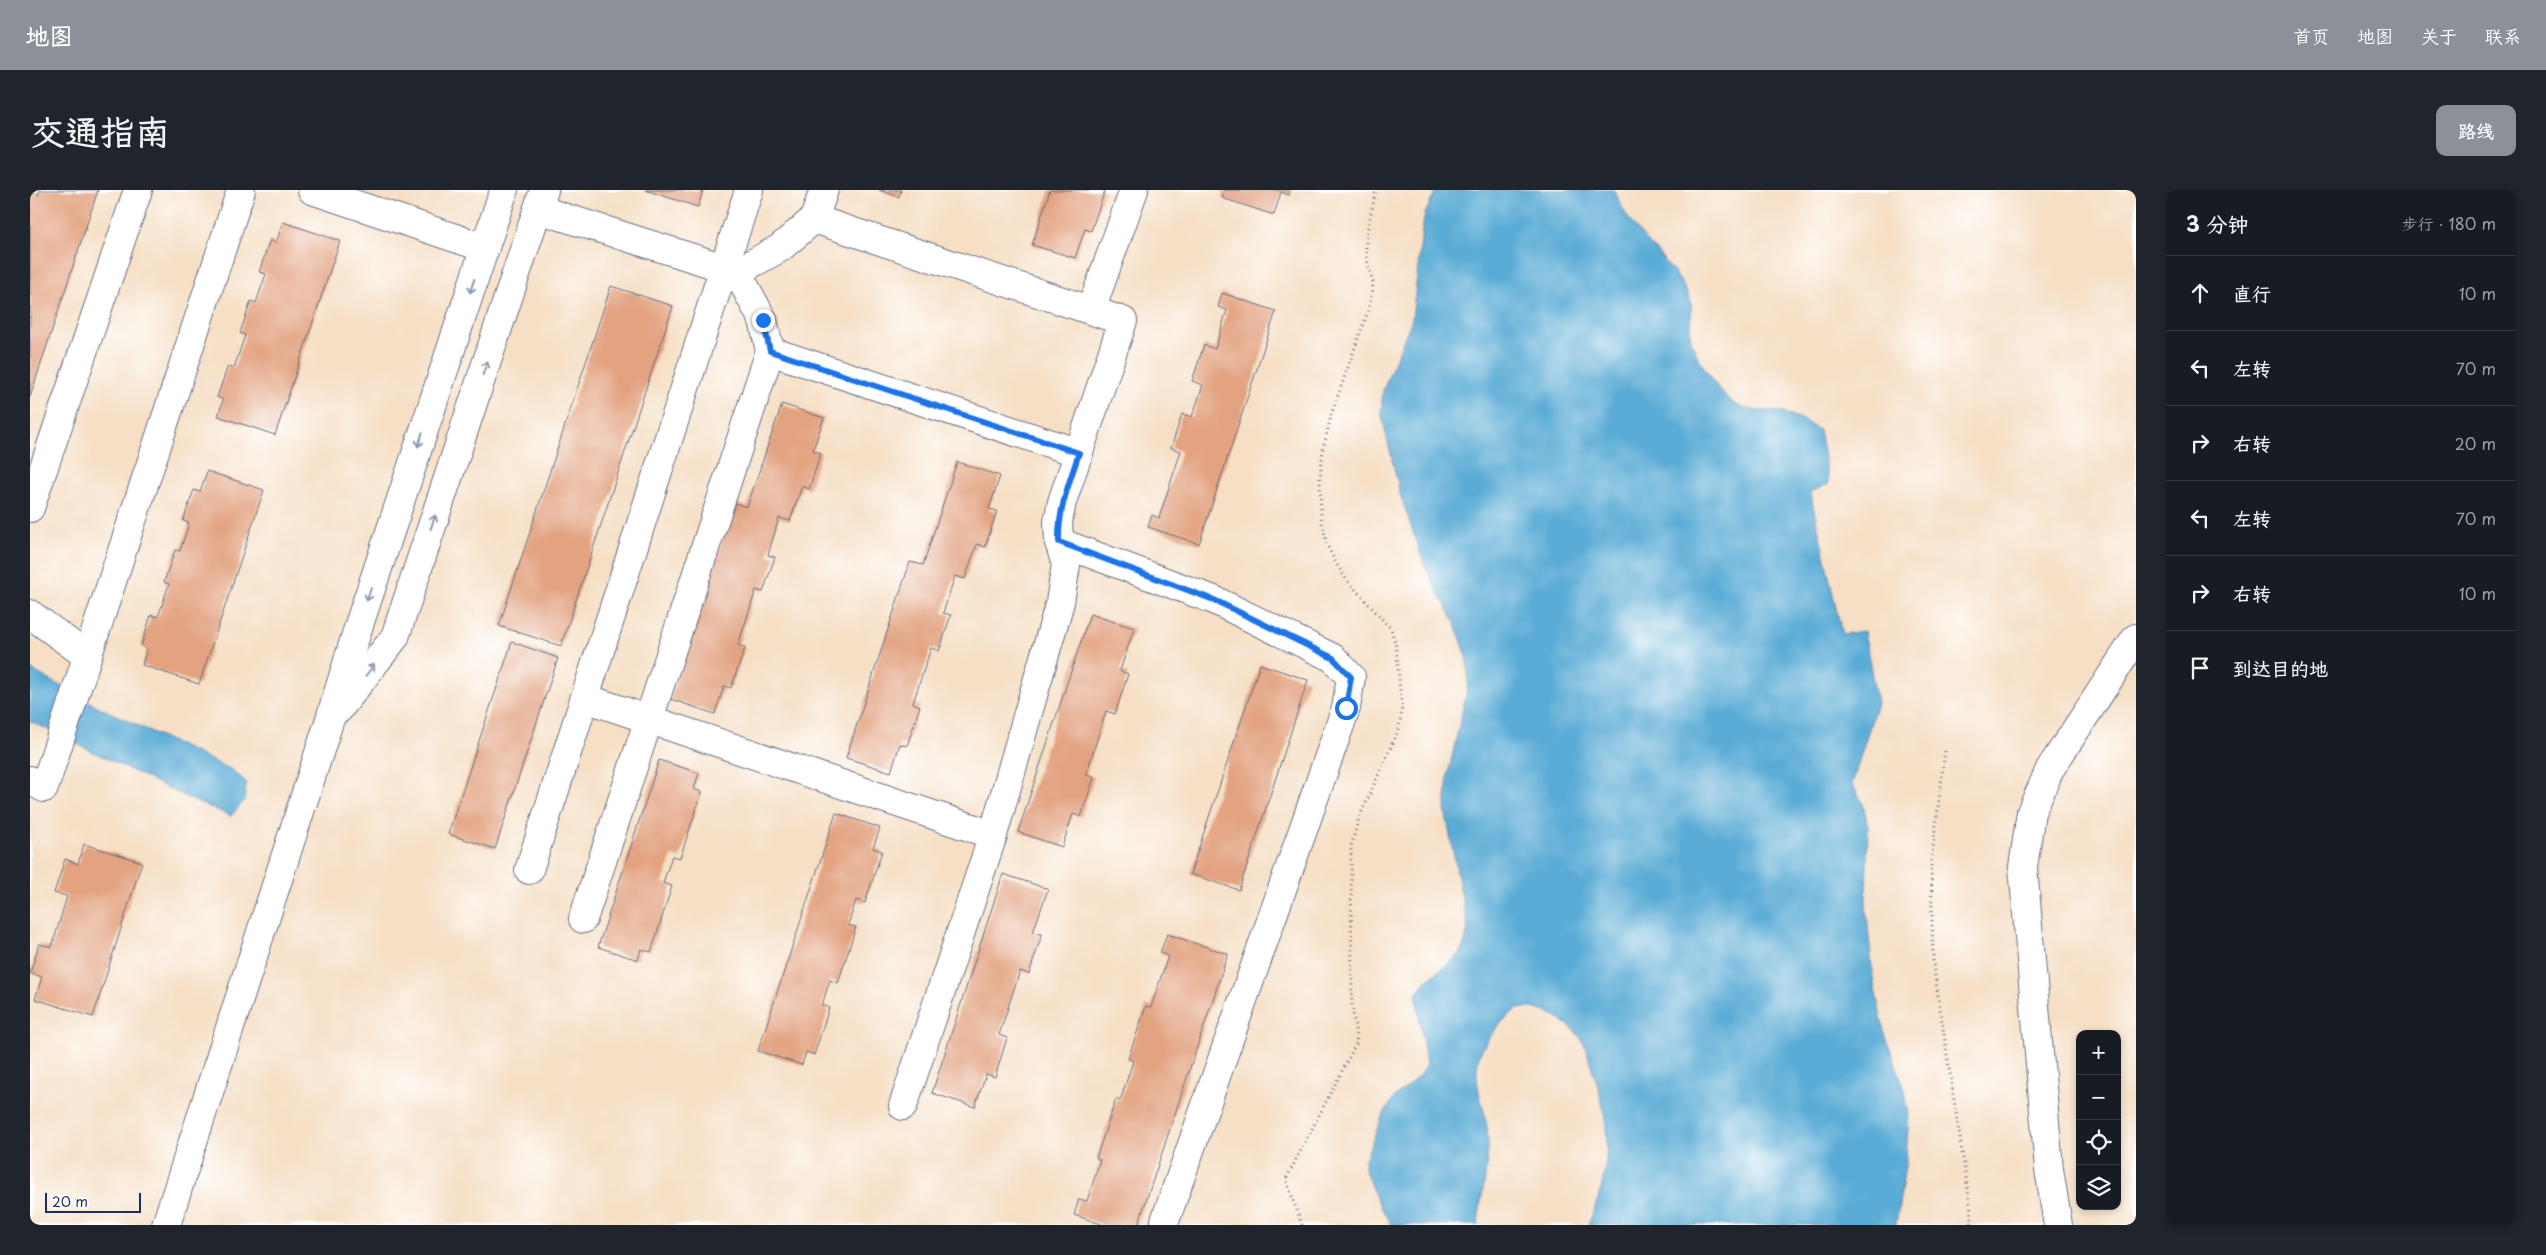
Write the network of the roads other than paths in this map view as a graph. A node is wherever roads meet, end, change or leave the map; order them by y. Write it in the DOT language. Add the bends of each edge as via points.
graph roads {
  1 [pos="138,190"];
  2 [pos="241,190"];
  3 [pos="312,190"];
  4 [pos="504,190"];
  5 [pos="749,190"];
  6 [pos="824,190"];
  7 [pos="1134,190"];
  8 [pos="541,199"];
  9 [pos="814,219"];
  10 [pos="485,248"];
  11 [pos="731,269"];
  12 [pos="1091,310"];
  13 [pos="770,351"];
  14 [pos="1079,453"];
  15 [pos="30,508"];
  16 [pos="1059,542"];
  17 [pos="30,614"];
  18 [pos="2136,638"];
  19 [pos="88,656"];
  20 [pos="585,698"];
  21 [pos="649,719"];
  22 [pos="329,722"];
  23 [pos="30,780"];
  24 [pos="993,834"];
  25 [pos="529,870"];
  26 [pos="583,919"];
  27 [pos="903,1106"];
  28 [pos="1165,1221"];
  29 [pos="166,1225"];
  30 [pos="2058,1225"];
  1 -- 15 [label="street"];
  2 -- 19 [label="street"];
  3 -- 10 [label="street"];
  4 -- 10 [label="street"];
  5 -- 11 [label="street"];
  6 -- 9 [label="street"];
  7 -- 12 [label="street"];
  8 -- 11 [label="street"];
  22 -- 8 [label="street, one-way" via="395,637"];
  9 -- 11 [label="street" via="780,248"];
  9 -- 12 [label="street"];
  10 -- 22 [label="street, one-way" via="358,625"];
  11 -- 13 [label="street" via="763,320"];
  11 -- 20 [label="street"];
  12 -- 14 [label="street" via="1122,320"];
  13 -- 14 [label="street"];
  13 -- 21 [label="street"];
  14 -- 16 [label="street" via="1062,502"];
  16 -- 24 [label="street" via="1066,565 1060,602"];
  16 -- 28 [label="street" via="1214,600 1333,658 1351,677 1346,708"];
  17 -- 19 [label="street"];
  18 -- 30 [label="street" via="2050,769 2031,812 2023,867 2049,1169"];
  19 -- 23 [label="street" via="44,788"];
  20 -- 21 [label="street"];
  20 -- 25 [label="street"];
  21 -- 24 [label="street"];
  21 -- 26 [label="street"];
  22 -- 29 [label="street"];
  24 -- 27 [label="street"];
}
